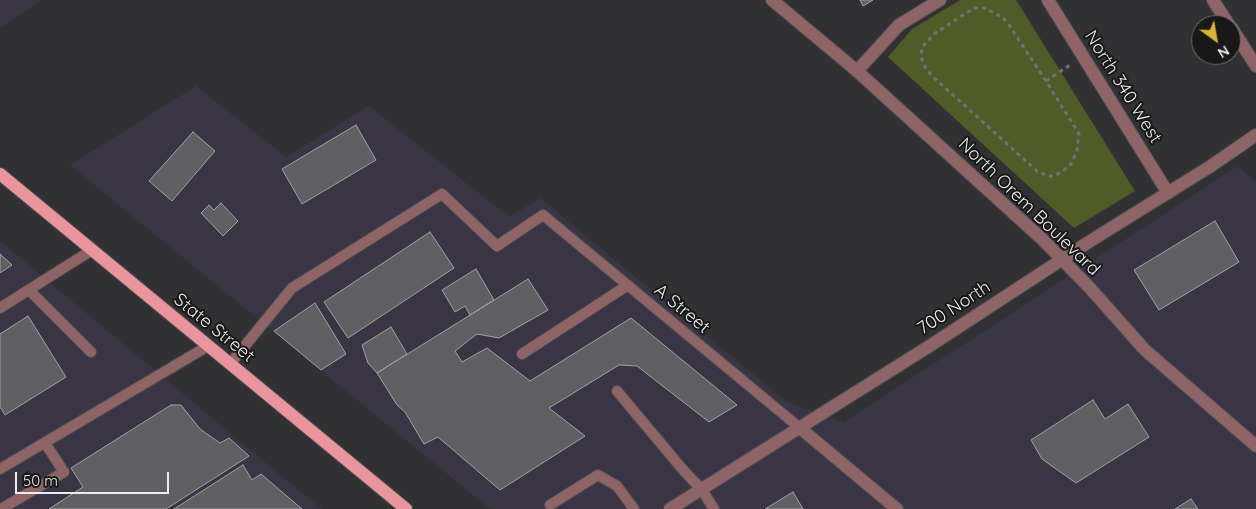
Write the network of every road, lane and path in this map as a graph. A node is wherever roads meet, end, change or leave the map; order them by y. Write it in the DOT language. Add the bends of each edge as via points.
graph roads {
  1 [pos="772,0"];
  2 [pos="940,0"];
  3 [pos="1048,0"];
  4 [pos="1213,0"];
  5 [pos="1223,15"];
  6 [pos="1241,43"];
  7 [pos="1083,56"];
  8 [pos="1256,66"];
  9 [pos="857,70"];
  10 [pos="1046,81"];
  11 [pos="1256,135"];
  12 [pos="0,174"];
  13 [pos="1168,193"];
  14 [pos="92,250"];
  15 [pos="1062,260"];
  16 [pos="628,286"];
  17 [pos="29,290"];
  18 [pos="0,308"];
  19 [pos="208,346"];
  20 [pos="91,352"];
  21 [pos="522,354"];
  22 [pos="230,364"];
  23 [pos="618,391"];
  24 [pos="800,428"];
  25 [pos="44,443"];
  26 [pos="1256,446"];
  27 [pos="0,469"];
  28 [pos="702,490"];
  29 [pos="550,505"];
  30 [pos="1,509"];
  31 [pos="406,509"];
  32 [pos="634,509"];
  33 [pos="670,509"];
  34 [pos="714,509"];
  35 [pos="898,509"];
  1 -- 9 [label="street, North Orem Boulevard"];
  2 -- 9 [label="street" via="899,25"];
  3 -- 7 [label="street, North 340 West"];
  4 -- 5 [label="street"];
  6 -- 8 [label="street"];
  7 -- 10 [label="path"];
  7 -- 13 [label="street, North 340 West"];
  9 -- 15 [label="street, North Orem Boulevard"];
  10 -- 10 [label="path" via="1078,134 1078,150 1071,164 1054,176 1037,171 931,76 921,57 922,47 934,34 974,8 984,8 1002,17"];
  11 -- 13 [label="street, 700 North"];
  12 -- 14 [label="main road, State Street"];
  13 -- 15 [label="street, 700 North"];
  14 -- 17 [label="lane"];
  14 -- 19 [label="main road, State Street"];
  15 -- 24 [label="street, 700 North"];
  15 -- 26 [label="street, North Orem Boulevard" via="1144,350"];
  16 -- 21 [label="lane"];
  16 -- 22 [label="lane, A Street" via="543,215 496,246 442,194 292,288"];
  16 -- 24 [label="lane, A Street"];
  17 -- 18 [label="lane"];
  17 -- 20 [label="lane"];
  19 -- 22 [label="main road, State Street"];
  19 -- 25 [label="lane"];
  22 -- 31 [label="main road, State Street"];
  23 -- 28 [label="lane"];
  24 -- 28 [label="street, 700 North"];
  24 -- 35 [label="street"];
  25 -- 27 [label="lane"];
  25 -- 30 [label="lane" via="64,472"];
  28 -- 33 [label="street, 700 North"];
  28 -- 34 [label="lane"];
  29 -- 32 [label="lane" via="598,474 616,486"];
}
